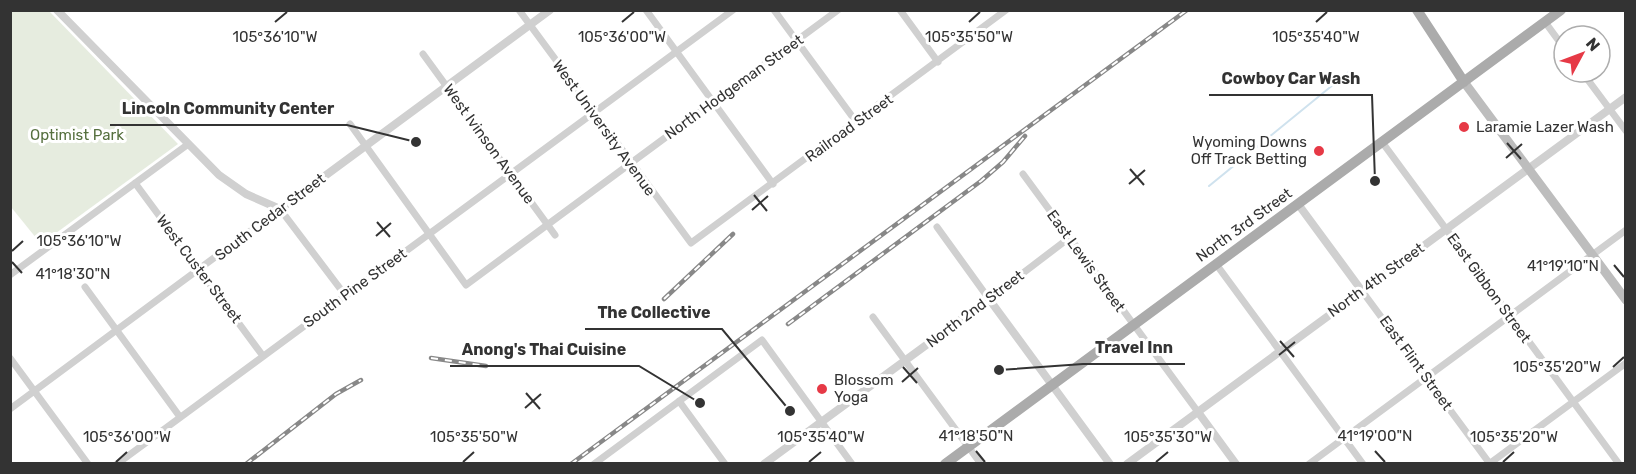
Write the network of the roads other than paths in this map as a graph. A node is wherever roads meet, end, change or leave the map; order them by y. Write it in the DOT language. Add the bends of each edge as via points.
graph roads {
  1 [pos="57,10"];
  2 [pos="519,10"];
  3 [pos="550,10"];
  4 [pos="646,10"];
  5 [pos="733,10"];
  6 [pos="774,10"];
  7 [pos="838,10"];
  8 [pos="900,10"];
  9 [pos="1006,10"];
  10 [pos="1417,10"];
  11 [pos="1561,10"];
  12 [pos="1545,22"];
  13 [pos="530,26"];
  14 [pos="1552,32"];
  15 [pos="796,41"];
  16 [pos="676,52"];
  17 [pos="423,54"];
  18 [pos="938,62"];
  19 [pos="1464,82"];
  20 [pos="1591,84"];
  21 [pos="447,86"];
  22 [pos="1626,97"];
  23 [pos="713,102"];
  24 [pos="1609,109"];
  25 [pos="593,112"];
  26 [pos="857,123"];
  27 [pos="350,124"];
  28 [pos="1626,131"];
  29 [pos="1382,142"];
  30 [pos="187,145"];
  31 [pos="365,147"];
  32 [pos="631,163"];
  33 [pos="1528,169"];
  34 [pos="510,173"];
  35 [pos="1023,174"];
  36 [pos="135,183"];
  37 [pos="773,184"];
  38 [pos="1298,204"];
  39 [pos="280,208"];
  40 [pos="548,224"];
  41 [pos="937,227"];
  42 [pos="1446,229"];
  43 [pos="1626,230"];
  44 [pos="429,234"];
  45 [pos="555,235"];
  46 [pos="1069,238"];
  47 [pos="691,243"];
  48 [pos="1593,254"];
  49 [pos="1216,264"];
  50 [pos="200,270"];
  51 [pos="10,275"];
  52 [pos="85,287"];
  53 [pos="1362,291"];
  54 [pos="345,295"];
  55 [pos="989,299"];
  56 [pos="1626,300"];
  57 [pos="1510,316"];
  58 [pos="873,317"];
  59 [pos="1134,325"];
  60 [pos="116,331"];
  61 [pos="1281,351"];
  62 [pos="263,356"];
  63 [pos="10,358"];
  64 [pos="904,360"];
  65 [pos="1626,363"];
  66 [pos="1426,377"];
  67 [pos="1052,385"];
  68 [pos="35,391"];
  69 [pos="679,401"];
  70 [pos="1573,401"];
  71 [pos="10,409"];
  72 [pos="1198,412"];
  73 [pos="180,417"];
  74 [pos="821,421"];
  75 [pos="1344,438"];
  76 [pos="968,447"];
  77 [pos="596,463"];
  78 [pos="1489,463"];
  79 [pos="88,464"];
  80 [pos="117,464"];
  81 [pos="725,464"];
  82 [pos="764,464"];
  83 [pos="852,464"];
  84 [pos="945,464"];
  85 [pos="981,464"];
  86 [pos="1110,464"];
  87 [pos="1127,464"];
  88 [pos="1236,464"];
  89 [pos="1310,464"];
  90 [pos="1363,464"];
  91 [pos="1619,464"];
  1 -- 30 [label="street"];
  2 -- 13 [label="street, West University Avenue"];
  3 -- 13 [label="street, South Cedar Street"];
  4 -- 16 [label="street"];
  5 -- 16 [label="street, South Pine Street"];
  6 -- 15 [label="street"];
  7 -- 15 [label="street, North Hodgeman Street"];
  8 -- 18 [label="street"];
  9 -- 18 [label="street, Railroad Street"];
  10 -- 19 [label="main road"];
  11 -- 12 [label="main road, North 3rd Street"];
  12 -- 14 [label="street"];
  12 -- 19 [label="main road, North 3rd Street"];
  13 -- 21 [label="street, South Cedar Street"];
  13 -- 25 [label="street, West University Avenue"];
  15 -- 23 [label="street, North Hodgeman Street"];
  15 -- 26 [label="street"];
  16 -- 23 [label="street"];
  16 -- 25 [label="street, South Pine Street"];
  17 -- 21 [label="street, West Ivinson Avenue"];
  18 -- 26 [label="street, Railroad Street"];
  19 -- 29 [label="main road, North 3rd Street"];
  19 -- 33 [label="main road"];
  20 -- 24 [label="street"];
  21 -- 31 [label="street, South Cedar Street"];
  21 -- 34 [label="street, West Ivinson Avenue"];
  22 -- 24 [label="street, North 4th Street"];
  23 -- 32 [label="street, North Hodgeman Street"];
  23 -- 37 [label="street"];
  24 -- 28 [label="street"];
  24 -- 33 [label="street, North 4th Street"];
  25 -- 32 [label="street, West University Avenue"];
  25 -- 34 [label="street, South Pine Street"];
  26 -- 37 [label="street, Railroad Street"];
  27 -- 31 [label="street"];
  29 -- 38 [label="main road, North 3rd Street"];
  29 -- 42 [label="street, East Gibbon Street"];
  30 -- 36 [label="street"];
  30 -- 39 [label="street" via="233,186"];
  31 -- 39 [label="street, South Cedar Street"];
  31 -- 44 [label="street"];
  32 -- 40 [label="street, North Hodgeman Street"];
  32 -- 47 [label="street, West University Avenue"];
  33 -- 42 [label="street, North 4th Street"];
  33 -- 48 [label="main road"];
  34 -- 40 [label="street, West Ivinson Avenue"];
  34 -- 44 [label="street, South Pine Street"];
  35 -- 46 [label="street, East Lewis Street"];
  36 -- 50 [label="street, West Custer Street"];
  36 -- 51 [label="street"];
  37 -- 47 [label="street, Railroad Street"];
  38 -- 49 [label="main road, North 3rd Street"];
  38 -- 53 [label="street, East Flint Street"];
  39 -- 50 [label="street, South Cedar Street"];
  39 -- 54 [label="street"];
  40 -- 44 [label="street, North Hodgeman Street" via="466,285"];
  40 -- 45 [label="street, West Ivinson Avenue"];
  41 -- 55 [label="street"];
  42 -- 53 [label="street, North 4th Street"];
  42 -- 57 [label="street, East Gibbon Street"];
  43 -- 48 [label="street"];
  44 -- 54 [label="street, South Pine Street"];
  46 -- 55 [label="street, North 2nd Street"];
  46 -- 59 [label="street, East Lewis Street"];
  48 -- 56 [label="main road"];
  48 -- 57 [label="street"];
  49 -- 59 [label="main road, North 3rd Street"];
  49 -- 61 [label="street"];
  50 -- 60 [label="street, South Cedar Street"];
  50 -- 62 [label="street, West Custer Street"];
  52 -- 60 [label="street"];
  53 -- 61 [label="street, North 4th Street"];
  53 -- 66 [label="street, East Flint Street"];
  54 -- 62 [label="street, South Pine Street"];
  55 -- 64 [label="street, North 2nd Street"];
  55 -- 67 [label="street"];
  57 -- 66 [label="street"];
  57 -- 70 [label="street, East Gibbon Street"];
  58 -- 64 [label="street"];
  59 -- 67 [label="main road, North 3rd Street"];
  59 -- 72 [label="street, East Lewis Street"];
  60 -- 68 [label="street, South Cedar Street"];
  60 -- 73 [label="street"];
  61 -- 72 [label="street, North 4th Street"];
  61 -- 75 [label="street"];
  62 -- 73 [label="street, South Pine Street"];
  63 -- 68 [label="street"];
  64 -- 74 [label="street, North 2nd Street"];
  64 -- 76 [label="street"];
  65 -- 70 [label="street"];
  66 -- 75 [label="street"];
  66 -- 78 [label="street, East Flint Street"];
  67 -- 76 [label="main road, North 3rd Street"];
  67 -- 86 [label="street"];
  68 -- 71 [label="street, South Cedar Street"];
  68 -- 79 [label="street"];
  69 -- 74 [label="street" via="762,340"];
  69 -- 77 [label="street"];
  69 -- 81 [label="street"];
  70 -- 78 [label="street"];
  70 -- 91 [label="street, East Gibbon Street"];
  72 -- 87 [label="street, North 4th Street"];
  72 -- 88 [label="street, East Lewis Street"];
  73 -- 80 [label="street, South Pine Street"];
  74 -- 82 [label="street, North 2nd Street"];
  74 -- 83 [label="street"];
  75 -- 89 [label="street"];
  75 -- 90 [label="street"];
  76 -- 84 [label="main road, North 3rd Street"];
  76 -- 85 [label="street"];
}
